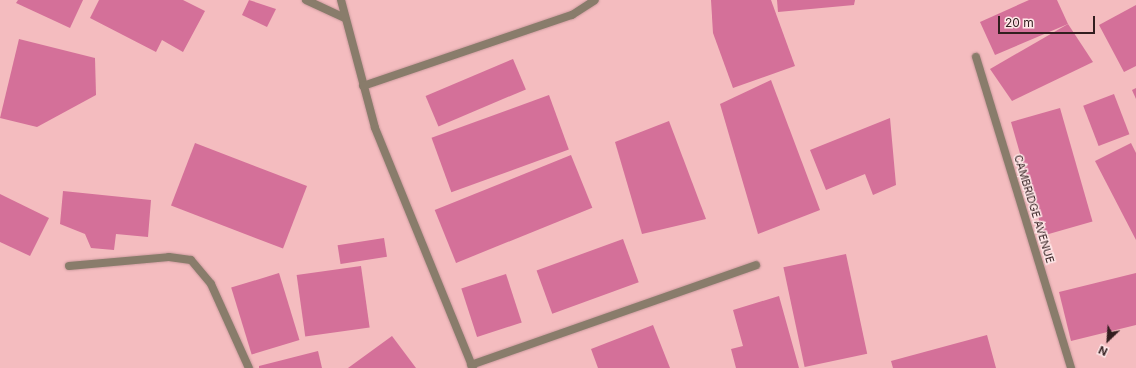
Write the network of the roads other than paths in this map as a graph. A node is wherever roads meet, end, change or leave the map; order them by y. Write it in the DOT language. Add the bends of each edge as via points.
graph roads {
  1 [pos="306,0"];
  2 [pos="341,0"];
  3 [pos="595,0"];
  4 [pos="345,18"];
  5 [pos="976,57"];
  6 [pos="363,86"];
  7 [pos="756,264"];
  8 [pos="69,266"];
  9 [pos="472,366"];
  10 [pos="249,368"];
  11 [pos="1071,368"];
  1 -- 4 [label="street"];
  2 -- 4 [label="street"];
  3 -- 6 [label="street" via="572,15"];
  4 -- 6 [label="street"];
  5 -- 11 [label="street, CAMBRIDGE AVENUE"];
  6 -- 9 [label="street" via="375,128"];
  7 -- 9 [label="street"];
  8 -- 10 [label="street" via="169,257 191,260 211,284"];
}
